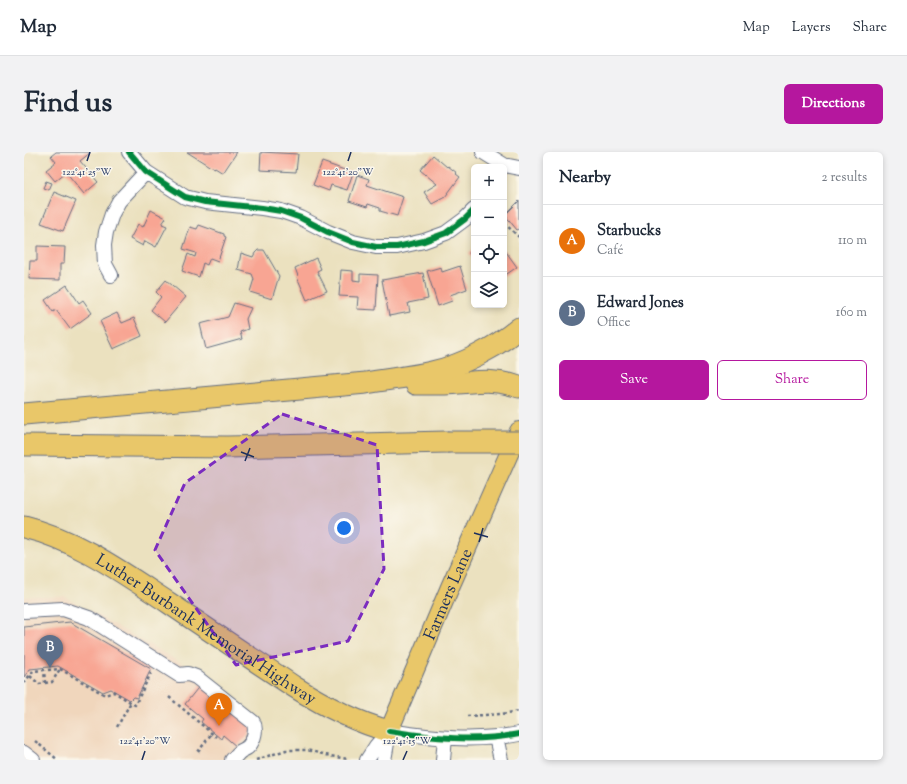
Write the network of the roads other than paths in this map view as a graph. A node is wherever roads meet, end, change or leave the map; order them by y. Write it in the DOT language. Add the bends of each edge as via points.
graph roads {
  1 [pos="129,152"];
  2 [pos="483,152"];
  3 [pos="501,164"];
  4 [pos="507,166"];
  5 [pos="519,168"];
  6 [pos="146,172"];
  7 [pos="471,213"];
  8 [pos="111,275"];
  9 [pos="519,328"];
  10 [pos="366,383"];
  11 [pos="519,387"];
  12 [pos="24,414"];
  13 [pos="519,431"];
  14 [pos="519,442"];
  15 [pos="24,445"];
  16 [pos="24,527"];
  17 [pos="24,611"];
  18 [pos="390,731"];
  19 [pos="519,734"];
  20 [pos="496,737"];
  21 [pos="445,738"];
  22 [pos="24,753"];
  23 [pos="33,760"];
  24 [pos="232,760"];
  25 [pos="367,760"];
  26 [pos="384,760"];
  27 [pos="444,760"];
  28 [pos="501,760"];
  1 -- 6 [label="street"];
  2 -- 3 [label="street"];
  4 -- 5 [label="street"];
  6 -- 7 [label="street" via="185,197 205,202 281,211 352,242 376,247 397,247 424,241 446,233"];
  6 -- 8 [label="street" via="119,201 112,214 104,245 105,264"];
  9 -- 10 [label="highway" via="480,354 454,365 434,372"];
  10 -- 11 [label="highway" via="444,384 485,380"];
  10 -- 12 [label="highway"];
  13 -- 18 [label="main road, Farmers Lane"];
  14 -- 15 [label="highway, bridge" via="227,447"];
  16 -- 18 [label="highway, Luther Burbank Memorial Highway" via="71,544 107,562 292,686 354,719"];
  17 -- 24 [label="street" via="63,608 89,618 180,675 196,677 253,722 253,740 249,747 240,751"];
  18 -- 21 [label="street"];
  18 -- 25 [label="street"];
  18 -- 26 [label="street, Farmers Lane"];
  19 -- 20 [label="street"];
  20 -- 21 [label="street"];
  20 -- 28 [label="street"];
  21 -- 27 [label="street"];
  22 -- 23 [label="street"];
}
